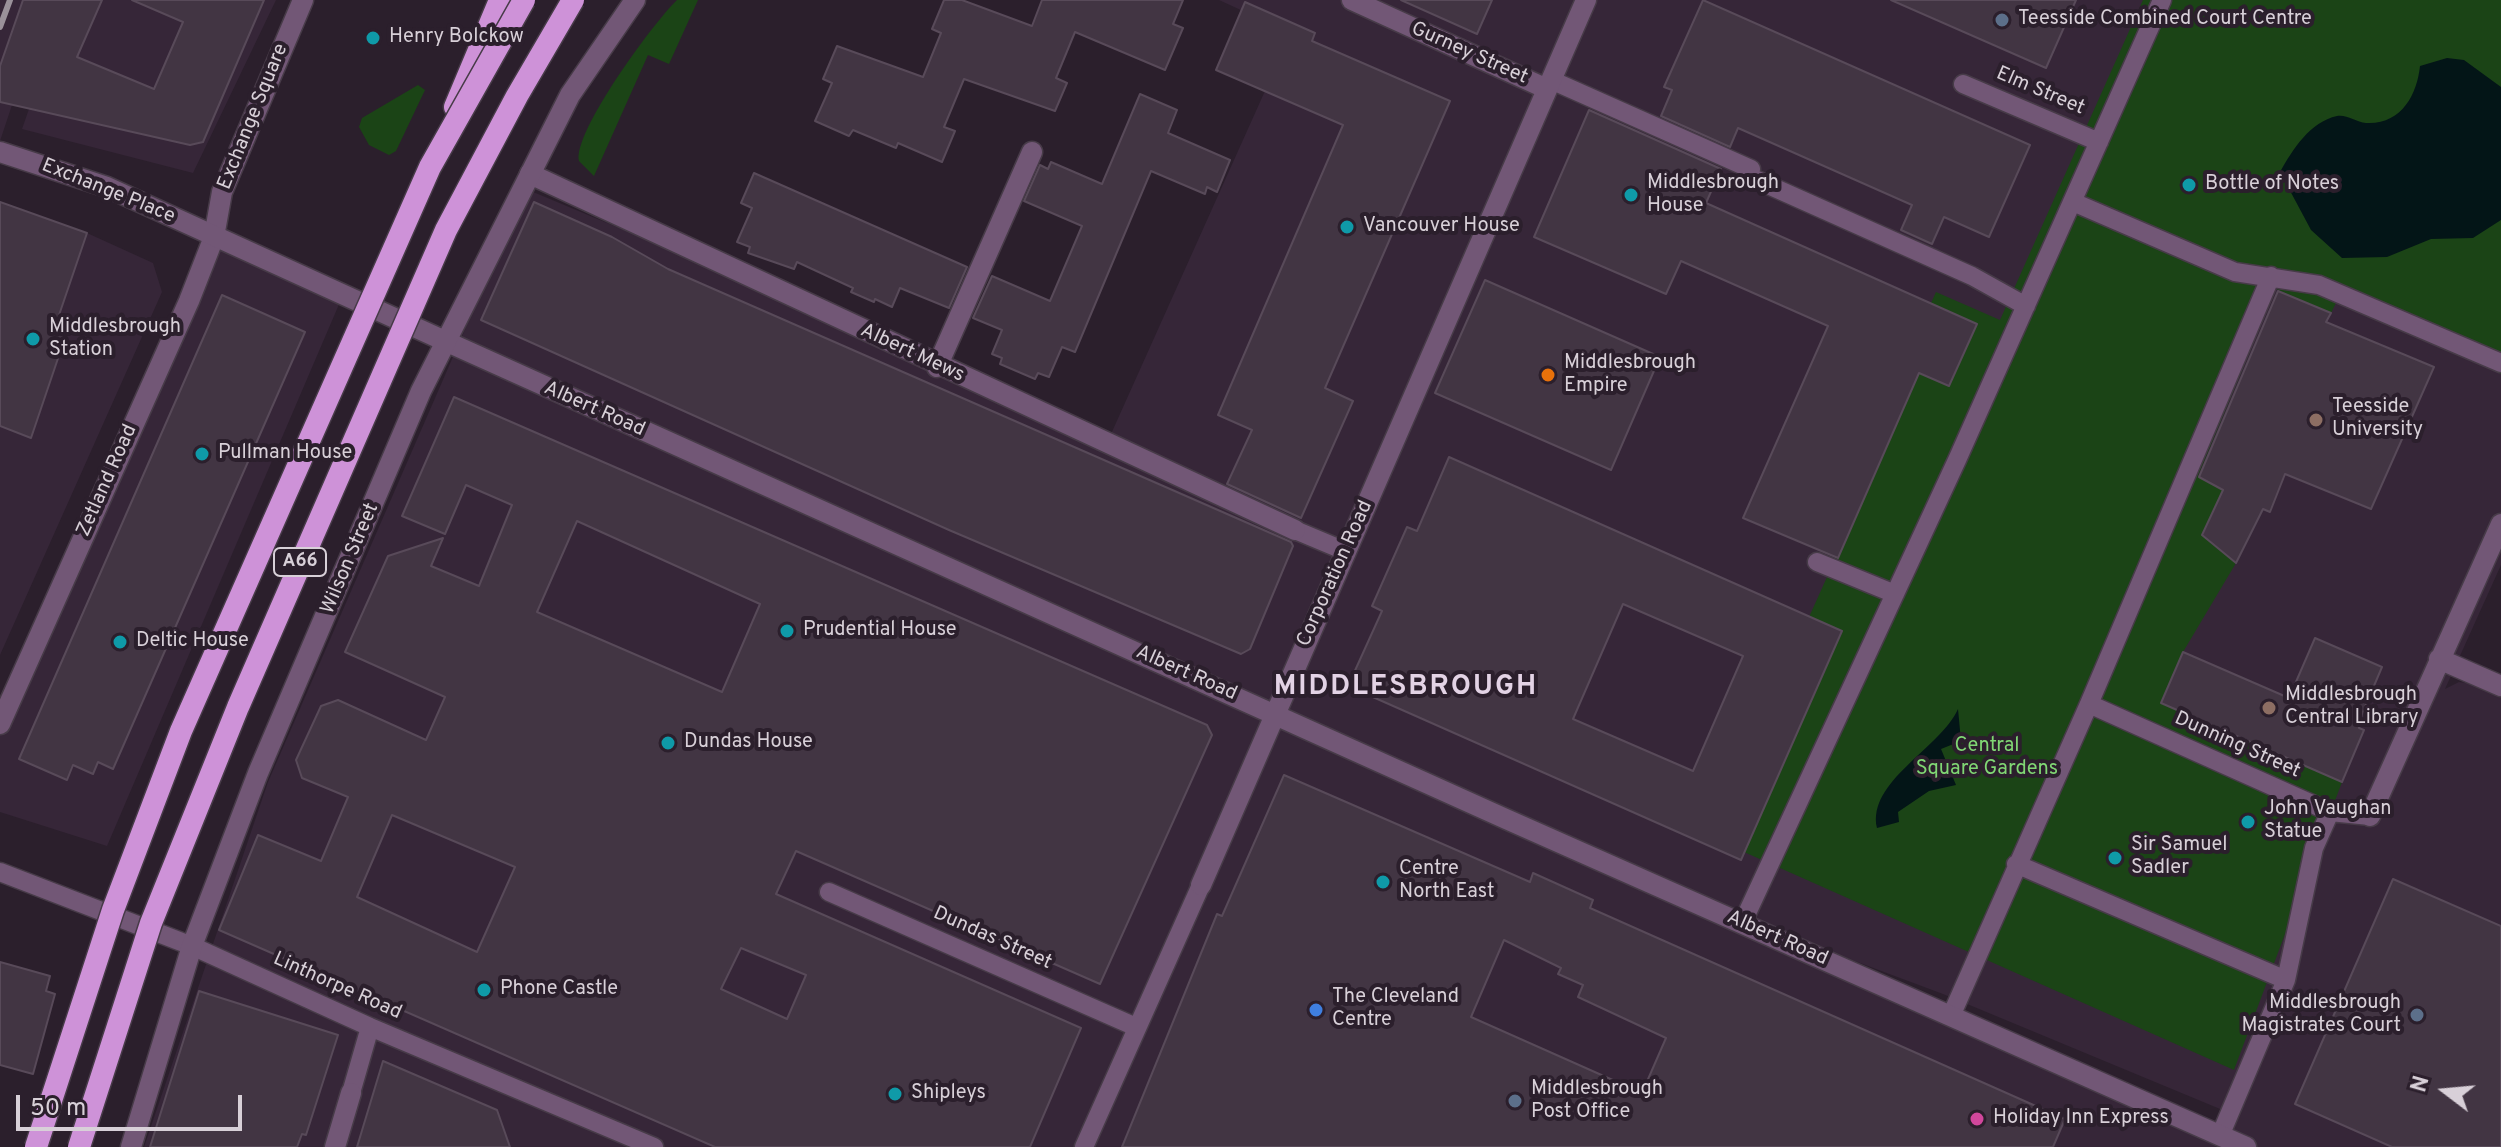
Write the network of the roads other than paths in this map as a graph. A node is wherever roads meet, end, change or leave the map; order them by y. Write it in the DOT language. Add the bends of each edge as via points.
graph roads {
  1 [pos="303,0"];
  2 [pos="500,0"];
  3 [pos="524,0"];
  4 [pos="573,0"];
  5 [pos="635,0"];
  6 [pos="1350,0"];
  7 [pos="1586,0"];
  8 [pos="2162,0"];
  9 [pos="1963,84"];
  10 [pos="1549,85"];
  11 [pos="2099,142"];
  12 [pos="0,152"];
  13 [pos="1032,152"];
  14 [pos="430,167"];
  15 [pos="530,174"];
  16 [pos="2073,202"];
  17 [pos="214,237"];
  18 [pos="2271,276"];
  19 [pos="2026,306"];
  20 [pos="445,341"];
  21 [pos="2501,363"];
  22 [pos="937,367"];
  23 [pos="2501,524"];
  24 [pos="1295,530"];
  25 [pos="1345,551"];
  26 [pos="1817,562"];
  27 [pos="1895,594"];
  28 [pos="2439,659"];
  29 [pos="2501,686"];
  30 [pos="2089,704"];
  31 [pos="1275,713"];
  32 [pos="0,724"];
  33 [pos="2330,812"];
  34 [pos="2370,816"];
  35 [pos="2016,864"];
  36 [pos="0,872"];
  37 [pos="1201,885"];
  38 [pos="829,892"];
  39 [pos="1742,924"];
  40 [pos="192,946"];
  41 [pos="2286,980"];
  42 [pos="1951,1016"];
  43 [pos="370,1027"];
  44 [pos="1136,1027"];
  45 [pos="351,1093"];
  46 [pos="2217,1141"];
  47 [pos="36,1147"];
  48 [pos="79,1147"];
  49 [pos="131,1147"];
  50 [pos="335,1147"];
  51 [pos="654,1147"];
  52 [pos="1084,1147"];
  53 [pos="2246,1147"];
  1 -- 17 [label="street, Exchange Square" via="222,192"];
  2 -- 14 [label="highway, bridge"];
  3 -- 14 [label="highway, A66, bridge"];
  4 -- 48 [label="highway, A66, bridge" via="446,230 238,707 151,923"];
  5 -- 15 [label="street, Wilson Street" via="570,95"];
  6 -- 10 [label="street, Gurney Street"];
  7 -- 10 [label="street, Corporation Road"];
  8 -- 11 [label="street"];
  9 -- 11 [label="street, Elm Street"];
  10 -- 19 [label="street" via="1751,169 1748,176 1972,276"];
  10 -- 25 [label="street, Corporation Road"];
  11 -- 16 [label="street"];
  12 -- 17 [label="street, Exchange Place" via="107,187"];
  13 -- 22 [label="street"];
  14 -- 47 [label="highway, A66, bridge" via="181,731 113,910"];
  15 -- 20 [label="street, Wilson Street"];
  15 -- 22 [label="street, Albert Mews"];
  16 -- 18 [label="street" via="2235,272"];
  16 -- 19 [label="street"];
  17 -- 20 [label="street, Albert Road"];
  17 -- 32 [label="street, Zetland Road"];
  18 -- 21 [label="street" via="2319,285"];
  18 -- 30 [label="street"];
  19 -- 27 [label="street"];
  20 -- 31 [label="street, Albert Road"];
  20 -- 40 [label="street, Wilson Street" via="258,773"];
  22 -- 24 [label="street, Albert Mews"];
  23 -- 28 [label="street"];
  24 -- 25 [label="street"];
  25 -- 31 [label="street, Corporation Road"];
  26 -- 27 [label="street"];
  27 -- 39 [label="street"];
  28 -- 29 [label="street"];
  28 -- 34 [label="street"];
  30 -- 33 [label="street, Dunning Street"];
  30 -- 35 [label="street"];
  31 -- 37 [label="street, Corporation Road"];
  31 -- 39 [label="street, Albert Road"];
  33 -- 34 [label="street, Dunning Street"];
  33 -- 41 [label="street" via="2314,848"];
  35 -- 41 [label="street"];
  35 -- 42 [label="street"];
  36 -- 40 [label="street, Linthorpe Road"];
  37 -- 44 [label="street, Corporation Road"];
  38 -- 44 [label="street, Dundas Street"];
  39 -- 42 [label="street, Albert Road"];
  40 -- 43 [label="street, Linthorpe Road"];
  40 -- 49 [label="street, Wilson Street"];
  41 -- 46 [label="street"];
  42 -- 46 [label="street, Albert Road"];
  43 -- 45 [label="street"];
  43 -- 51 [label="street, Linthorpe Road"];
  44 -- 52 [label="street, Corporation Road"];
  45 -- 50 [label="street"];
  46 -- 53 [label="street, Albert Road"];
}
